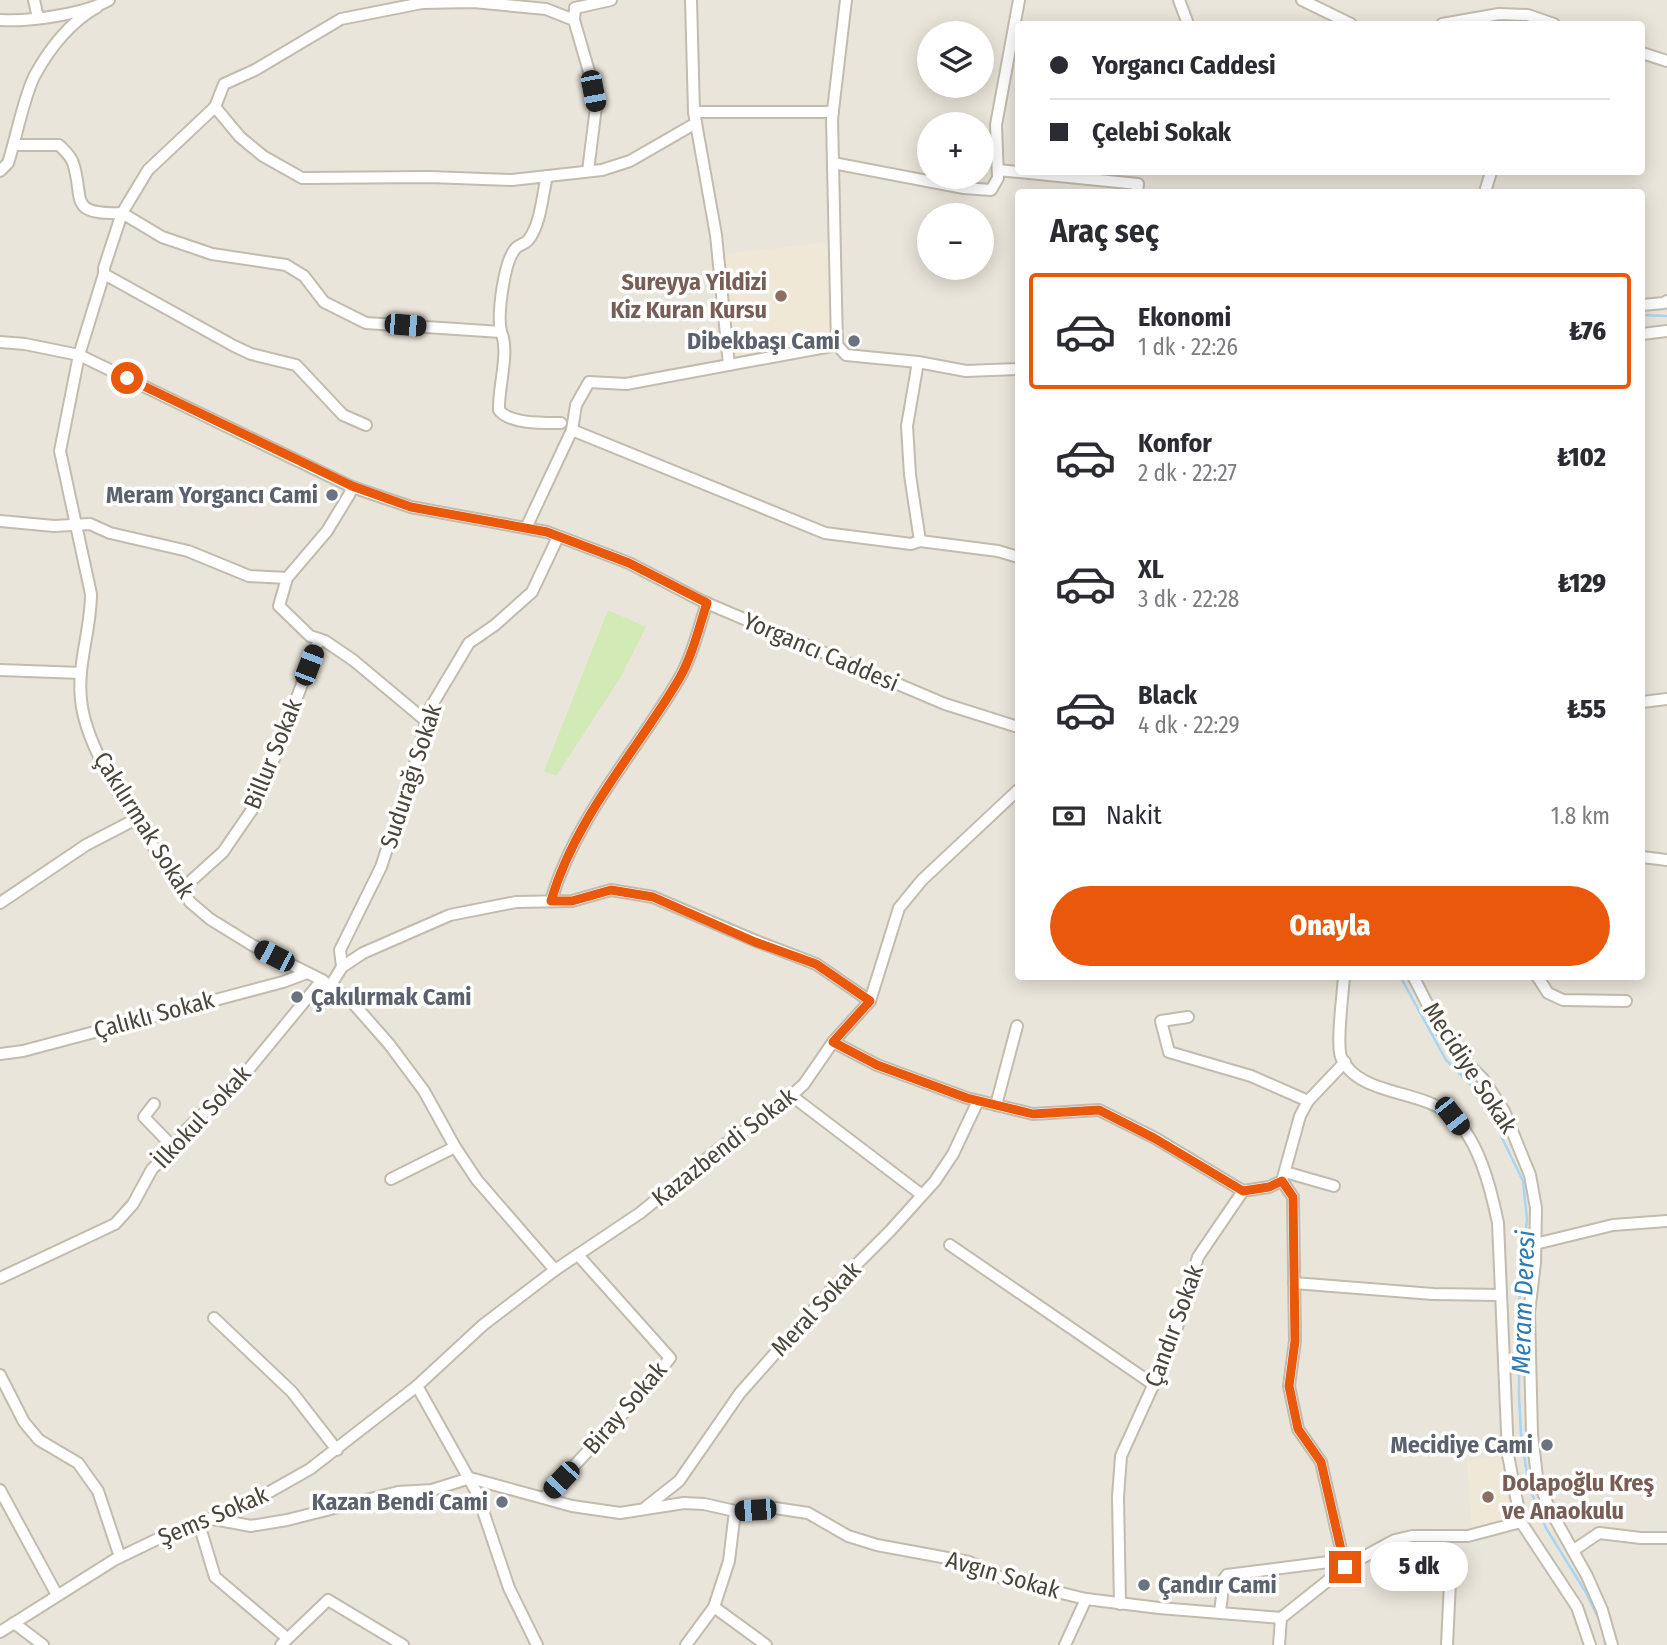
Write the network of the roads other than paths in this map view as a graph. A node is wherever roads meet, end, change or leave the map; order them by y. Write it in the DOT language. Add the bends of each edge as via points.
graph roads {
  1 [pos="34,0"];
  2 [pos="109,0"];
  3 [pos="611,0"];
  4 [pos="691,0"];
  5 [pos="846,0"];
  6 [pos="1019,0"];
  7 [pos="1179,0"];
  8 [pos="1302,0"];
  9 [pos="97,7"];
  10 [pos="38,18"];
  11 [pos="0,20"];
  12 [pos="574,20"];
  13 [pos="1015,21"];
  14 [pos="1187,21"];
  15 [pos="1345,21"];
  16 [pos="1459,21"];
  17 [pos="1542,21"];
  18 [pos="1015,22"];
  19 [pos="1645,54"];
  20 [pos="1667,59"];
  21 [pos="215,107"];
  22 [pos="833,111"];
  23 [pos="695,118"];
  24 [pos="14,145"];
  25 [pos="834,163"];
  26 [pos="998,170"];
  27 [pos="0,171"];
  28 [pos="588,171"];
  29 [pos="1015,172"];
  30 [pos="1048,175"];
  31 [pos="547,176"];
  32 [pos="1138,189"];
  33 [pos="122,213"];
  34 [pos="104,274"];
  35 [pos="1667,300"];
  36 [pos="1645,305"];
  37 [pos="1667,331"];
  38 [pos="501,332"];
  39 [pos="1645,334"];
  40 [pos="0,342"];
  41 [pos="837,345"];
  42 [pos="79,355"];
  43 [pos="918,362"];
  44 [pos="729,365"];
  45 [pos="1015,369"];
  46 [pos="561,423"];
  47 [pos="366,425"];
  48 [pos="572,430"];
  49 [pos="352,486"];
  50 [pos="0,521"];
  51 [pos="75,526"];
  52 [pos="526,528"];
  53 [pos="558,537"];
  54 [pos="920,541"];
  55 [pos="1015,556"];
  56 [pos="287,578"];
  57 [pos="707,603"];
  58 [pos="319,639"];
  59 [pos="0,670"];
  60 [pos="81,673"];
  61 [pos="1667,699"];
  62 [pos="1645,702"];
  63 [pos="426,721"];
  64 [pos="1015,726"];
  65 [pos="1015,793"];
  66 [pos="136,819"];
  67 [pos="1645,857"];
  68 [pos="1667,860"];
  69 [pos="182,889"];
  70 [pos="551,901"];
  71 [pos="0,903"];
  72 [pos="342,967"];
  73 [pos="307,973"];
  74 [pos="1344,980"];
  75 [pos="1415,980"];
  76 [pos="1540,980"];
  77 [pos="327,983"];
  78 [pos="870,1001"];
  79 [pos="1626,1001"];
  80 [pos="1188,1017"];
  81 [pos="1017,1026"];
  82 [pos="833,1042"];
  83 [pos="0,1054"];
  84 [pos="1345,1062"];
  85 [pos="792,1096"];
  86 [pos="978,1101"];
  87 [pos="1308,1101"];
  88 [pos="154,1104"];
  89 [pos="996,1105"];
  90 [pos="455,1147"];
  91 [pos="174,1148"];
  92 [pos="1283,1176"];
  93 [pos="391,1179"];
  94 [pos="1334,1186"];
  95 [pos="1243,1191"];
  96 [pos="922,1195"];
  97 [pos="1667,1221"];
  98 [pos="1535,1244"];
  99 [pos="950,1245"];
  100 [pos="578,1255"];
  101 [pos="555,1270"];
  102 [pos="0,1278"];
  103 [pos="1294,1283"];
  104 [pos="1501,1295"];
  105 [pos="214,1318"];
  106 [pos="0,1375"];
  107 [pos="1154,1385"];
  108 [pos="417,1386"];
  109 [pos="337,1450"];
  110 [pos="470,1478"];
  111 [pos="0,1490"];
  112 [pos="544,1498"];
  113 [pos="643,1509"];
  114 [pos="735,1511"];
  115 [pos="213,1519"];
  116 [pos="1521,1522"];
  117 [pos="198,1524"];
  118 [pos="1667,1538"];
  119 [pos="1574,1550"];
  120 [pos="120,1557"];
  121 [pos="1345,1567"];
  122 [pos="1450,1582"];
  123 [pos="57,1595"];
  124 [pos="1086,1598"];
  125 [pos="1120,1604"];
  126 [pos="713,1608"];
  127 [pos="1220,1612"];
  128 [pos="1281,1618"];
  129 [pos="14,1623"];
  130 [pos="0,1632"];
  131 [pos="284,1642"];
  132 [pos="43,1645"];
  133 [pos="403,1645"];
  134 [pos="537,1645"];
  135 [pos="686,1645"];
  136 [pos="766,1645"];
  137 [pos="1065,1645"];
  138 [pos="1279,1645"];
  139 [pos="1447,1645"];
  140 [pos="1590,1645"];
  141 [pos="1612,1645"];
  1 -- 10 [label="street"];
  2 -- 9 [label="street"];
  3 -- 12 [label="street" via="575,8"];
  4 -- 23 [label="street"];
  5 -- 22 [label="street"];
  6 -- 13 [label="street"];
  7 -- 14 [label="street"];
  8 -- 15 [label="street"];
  9 -- 10 [label="street"];
  9 -- 24 [label="street" via="61,38 34,76"];
  10 -- 11 [label="street"];
  12 -- 21 [label="street, Çakılırmak Sokak" via="546,9 473,2 422,3 341,19 224,84"];
  12 -- 28 [label="street" via="596,107"];
  16 -- 17 [label="street" via="1499,14 1528,15"];
  18 -- 26 [label="street" via="996,125"];
  19 -- 20 [label="street"];
  21 -- 31 [label="street" via="263,156 302,178 512,180"];
  21 -- 33 [label="street, Çakılırmak Sokak" via="148,170"];
  22 -- 23 [label="street"];
  22 -- 25 [label="street"];
  23 -- 28 [label="street" via="630,161"];
  23 -- 44 [label="street" via="716,235"];
  24 -- 27 [label="street"];
  24 -- 33 [label="street" via="59,145 73,161 79,202 85,208"];
  25 -- 26 [label="street" via="991,190"];
  25 -- 41 [label="street"];
  26 -- 29 [label="street"];
  28 -- 31 [label="street"];
  30 -- 32 [label="street" via="1138,184"];
  31 -- 38 [label="street" via="529,241 516,248 510,261 500,301"];
  33 -- 34 [label="street, Çakılırmak Sokak"];
  33 -- 38 [label="street" via="162,237 212,254 286,265 304,276 324,302 366,323"];
  34 -- 42 [label="street, Çakılırmak Sokak"];
  34 -- 47 [label="street" via="234,346 296,365 343,415"];
  35 -- 36 [label="street"];
  37 -- 39 [label="street"];
  38 -- 46 [label="street" via="505,341 498,396 502,415"];
  40 -- 42 [label="street, Yorgancı Caddesi"];
  41 -- 43 [label="street" via="846,355"];
  41 -- 44 [label="street"];
  42 -- 49 [label="street, Yorgancı Caddesi"];
  42 -- 51 [label="street, Çakılırmak Sokak" via="60,451"];
  43 -- 45 [label="street" via="966,371"];
  43 -- 54 [label="street" via="907,426"];
  44 -- 48 [label="street" via="626,384 589,382 576,405"];
  48 -- 52 [label="street"];
  48 -- 54 [label="street" via="825,533 911,544"];
  49 -- 52 [label="street, Yorgancı Caddesi" via="411,507"];
  49 -- 56 [label="street" via="327,531"];
  50 -- 51 [label="street"];
  51 -- 56 [label="street" via="90,524 188,551 249,576"];
  51 -- 60 [label="street, Çakılırmak Sokak" via="91,594"];
  52 -- 53 [label="street, Yorgancı Caddesi"];
  53 -- 57 [label="street, Yorgancı Caddesi" via="629,563"];
  53 -- 63 [label="street, Sudurağı Sokak" via="532,592 469,643"];
  54 -- 55 [label="street"];
  56 -- 58 [label="street" via="279,606"];
  57 -- 64 [label="street, Yorgancı Caddesi" via="944,704"];
  57 -- 70 [label="street" via="681,676 598,801 558,876"];
  58 -- 63 [label="street" via="353,660"];
  58 -- 69 [label="street, Billur Sokak" via="258,801 223,852"];
  59 -- 60 [label="street"];
  60 -- 66 [label="street, Çakılırmak Sokak" via="85,722 97,753"];
  61 -- 62 [label="street"];
  63 -- 72 [label="street, Sudurağı Sokak" via="381,867 340,950"];
  65 -- 78 [label="street, Kazazbendi Sokak" via="922,880 899,908"];
  66 -- 69 [label="street, Çakılırmak Sokak"];
  66 -- 71 [label="street" via="86,845"];
  67 -- 68 [label="street"];
  69 -- 73 [label="street, Çakılırmak Sokak" via="210,919"];
  70 -- 72 [label="street" via="516,901 450,915 363,953"];
  70 -- 78 [label="street" via="572,901 611,890 653,897 816,964"];
  72 -- 77 [label="street, İlkokul Sokak"];
  73 -- 77 [label="street, Çakılırmak Sokak"];
  73 -- 83 [label="street, Çalıklı Sokak"];
  74 -- 84 [label="street" via="1340,1042"];
  75 -- 98 [label="street, Mecidiye Sokak" via="1440,1029 1504,1111 1530,1175 1536,1208"];
  76 -- 79 [label="street" via="1548,993 1563,1000"];
  77 -- 90 [label="street, Çakılırmak Sokak" via="352,1002 389,1044 424,1091"];
  77 -- 91 [label="street, İlkokul Sokak"];
  78 -- 82 [label="street, Kazazbendi Sokak"];
  80 -- 87 [label="street" via="1161,1021 1169,1052 1251,1076"];
  81 -- 89 [label="street"];
  82 -- 85 [label="street, Kazazbendi Sokak"];
  82 -- 86 [label="street" via="877,1065"];
  84 -- 87 [label="street"];
  84 -- 104 [label="street" via="1367,1083 1435,1105 1452,1116 1466,1134 1490,1188 1498,1223"];
  85 -- 96 [label="street"];
  85 -- 100 [label="street, Kazazbendi Sokak"];
  86 -- 89 [label="street"];
  86 -- 96 [label="street, Meral Sokak" via="953,1154"];
  87 -- 92 [label="street"];
  88 -- 91 [label="street" via="144,1117"];
  89 -- 95 [label="street" via="1033,1114 1099,1110"];
  90 -- 93 [label="street"];
  90 -- 101 [label="street, Çakılırmak Sokak" via="477,1180"];
  91 -- 102 [label="street, İlkokul Sokak" via="152,1169 133,1204 115,1224"];
  92 -- 94 [label="street"];
  92 -- 95 [label="street" via="1269,1187"];
  92 -- 103 [label="street" via="1293,1197"];
  95 -- 107 [label="street, Çandır Sokak" via="1198,1257 1172,1344"];
  96 -- 113 [label="street, Meral Sokak" via="740,1393 679,1481"];
  97 -- 98 [label="street" via="1613,1225"];
  98 -- 119 [label="street, Mecidiye Sokak" via="1529,1313 1537,1477"];
  99 -- 107 [label="street"];
  100 -- 101 [label="street, Kazazbendi Sokak"];
  100 -- 112 [label="street, Biray Sokak" via="670,1358"];
  101 -- 108 [label="street, Kazazbendi Sokak" via="483,1325"];
  103 -- 104 [label="street"];
  103 -- 121 [label="street" via="1295,1341 1289,1386 1298,1429 1321,1462"];
  104 -- 116 [label="street" via="1508,1455"];
  105 -- 109 [label="street" via="292,1392"];
  106 -- 120 [label="street" via="24,1422 39,1440 78,1463 98,1491"];
  107 -- 125 [label="street, Çandır Sokak" via="1121,1456"];
  108 -- 109 [label="street, Şems Sokak"];
  108 -- 110 [label="street"];
  109 -- 115 [label="street, Şems Sokak" via="287,1483"];
  110 -- 112 [label="street, Avgın Sokak"];
  110 -- 115 [label="street" via="432,1490 398,1492 251,1526"];
  110 -- 134 [label="street" via="509,1588"];
  111 -- 123 [label="street"];
  112 -- 113 [label="street, Avgın Sokak" via="621,1513"];
  113 -- 114 [label="street, Avgın Sokak" via="684,1503"];
  114 -- 124 [label="street, Avgın Sokak" via="775,1508 808,1514 848,1536 877,1545 969,1562 1003,1579"];
  114 -- 126 [label="street" via="729,1561"];
  115 -- 117 [label="street, Şems Sokak"];
  116 -- 121 [label="street" via="1468,1536 1395,1540"];
  116 -- 140 [label="street" via="1577,1607"];
  117 -- 120 [label="street, Şems Sokak"];
  117 -- 131 [label="street" via="215,1577"];
  118 -- 119 [label="street" via="1599,1533"];
  119 -- 141 [label="street, Mecidiye Sokak" via="1602,1610"];
  120 -- 123 [label="street, Şems Sokak"];
  121 -- 127 [label="street" via="1329,1562 1227,1575"];
  121 -- 128 [label="street"];
  122 -- 139 [label="street"];
  123 -- 129 [label="street, Şems Sokak"];
  124 -- 125 [label="street, Avgın Sokak"];
  124 -- 137 [label="street"];
  125 -- 127 [label="street, Avgın Sokak"];
  126 -- 135 [label="street"];
  126 -- 136 [label="street"];
  127 -- 128 [label="street, Avgın Sokak"];
  128 -- 138 [label="street"];
  129 -- 130 [label="street, Şems Sokak"];
  129 -- 132 [label="street"];
  131 -- 133 [label="street" via="328,1600"];
}
